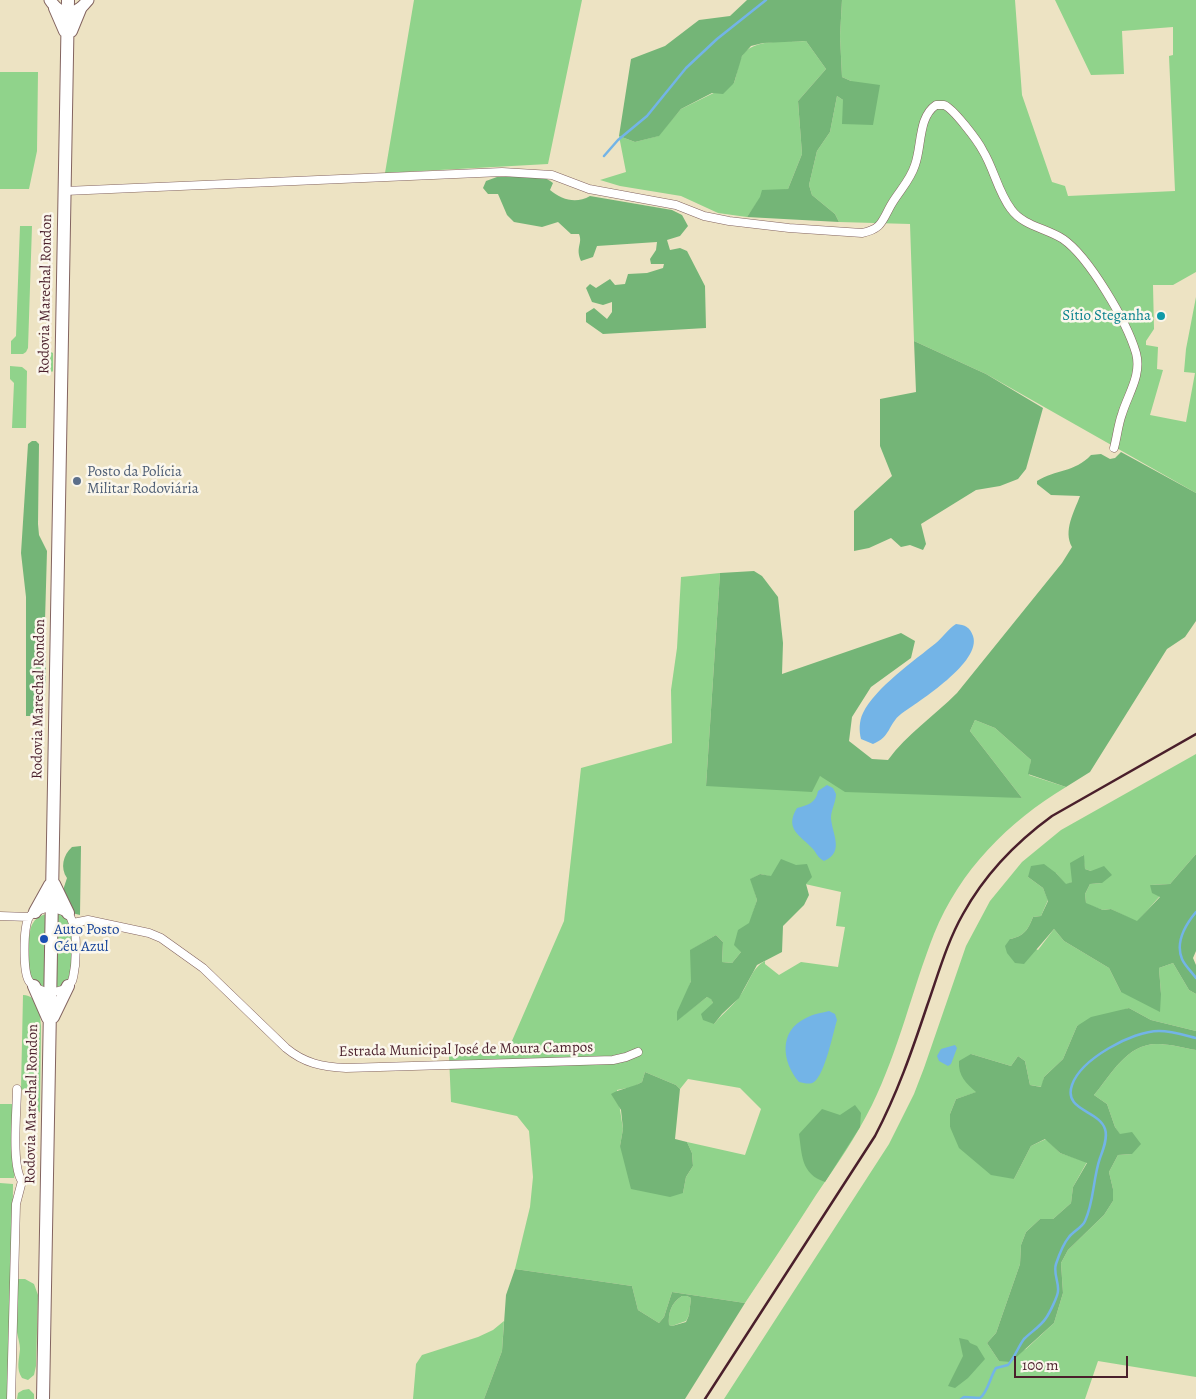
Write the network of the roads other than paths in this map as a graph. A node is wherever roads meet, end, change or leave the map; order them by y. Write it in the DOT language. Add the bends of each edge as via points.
graph roads {
  1 [pos="53,4"];
  2 [pos="76,5"];
  3 [pos="68,41"];
  4 [pos="65,191"];
  5 [pos="1114,448"];
  6 [pos="52,880"];
  7 [pos="52,908"];
  8 [pos="32,915"];
  9 [pos="0,916"];
  10 [pos="70,918"];
  11 [pos="34,986"];
  12 [pos="68,986"];
  13 [pos="50,992"];
  14 [pos="50,1026"];
  15 [pos="638,1052"];
  16 [pos="17,1089"];
  17 [pos="11,1399"];
  18 [pos="43,1399"];
  1 -- 2 [label="main road" via="60,11"];
  1 -- 3 [label="main road"];
  2 -- 3 [label="main road, Rodovia Marechal Rondon"];
  3 -- 4 [label="main road, Rodovia Marechal Rondon"];
  4 -- 5 [label="street" via="541,173 594,190 676,205 729,221 862,233 878,227 904,187 914,168 923,122 936,105 943,105 983,150 1014,212 1034,226 1058,236 1077,252 1129,336 1136,356 1137,374 1121,416"];
  4 -- 6 [label="main road, Rodovia Marechal Rondon"];
  6 -- 7 [label="main road, Rodovia Marechal Rondon"];
  6 -- 8 [label="main road"];
  6 -- 10 [label="main road"];
  7 -- 8 [label="street"];
  7 -- 10 [label="street, Estrada Municipal José de Moura Campos"];
  7 -- 13 [label="main road, Rodovia Marechal Rondon"];
  8 -- 9 [label="street"];
  8 -- 11 [label="street" via="26,931 25,970"];
  10 -- 12 [label="street" via="76,936 75,967"];
  10 -- 15 [label="street, Estrada Municipal José de Moura Campos" via="160,938 203,968 286,1048 314,1064 346,1068 613,1060"];
  11 -- 13 [label="street"];
  11 -- 14 [label="main road"];
  12 -- 13 [label="street"];
  12 -- 14 [label="main road"];
  13 -- 14 [label="main road, Rodovia Marechal Rondon"];
  14 -- 18 [label="main road, Rodovia Marechal Rondon"];
  16 -- 17 [label="street" via="16,1163 22,1181 16,1204"];
}
